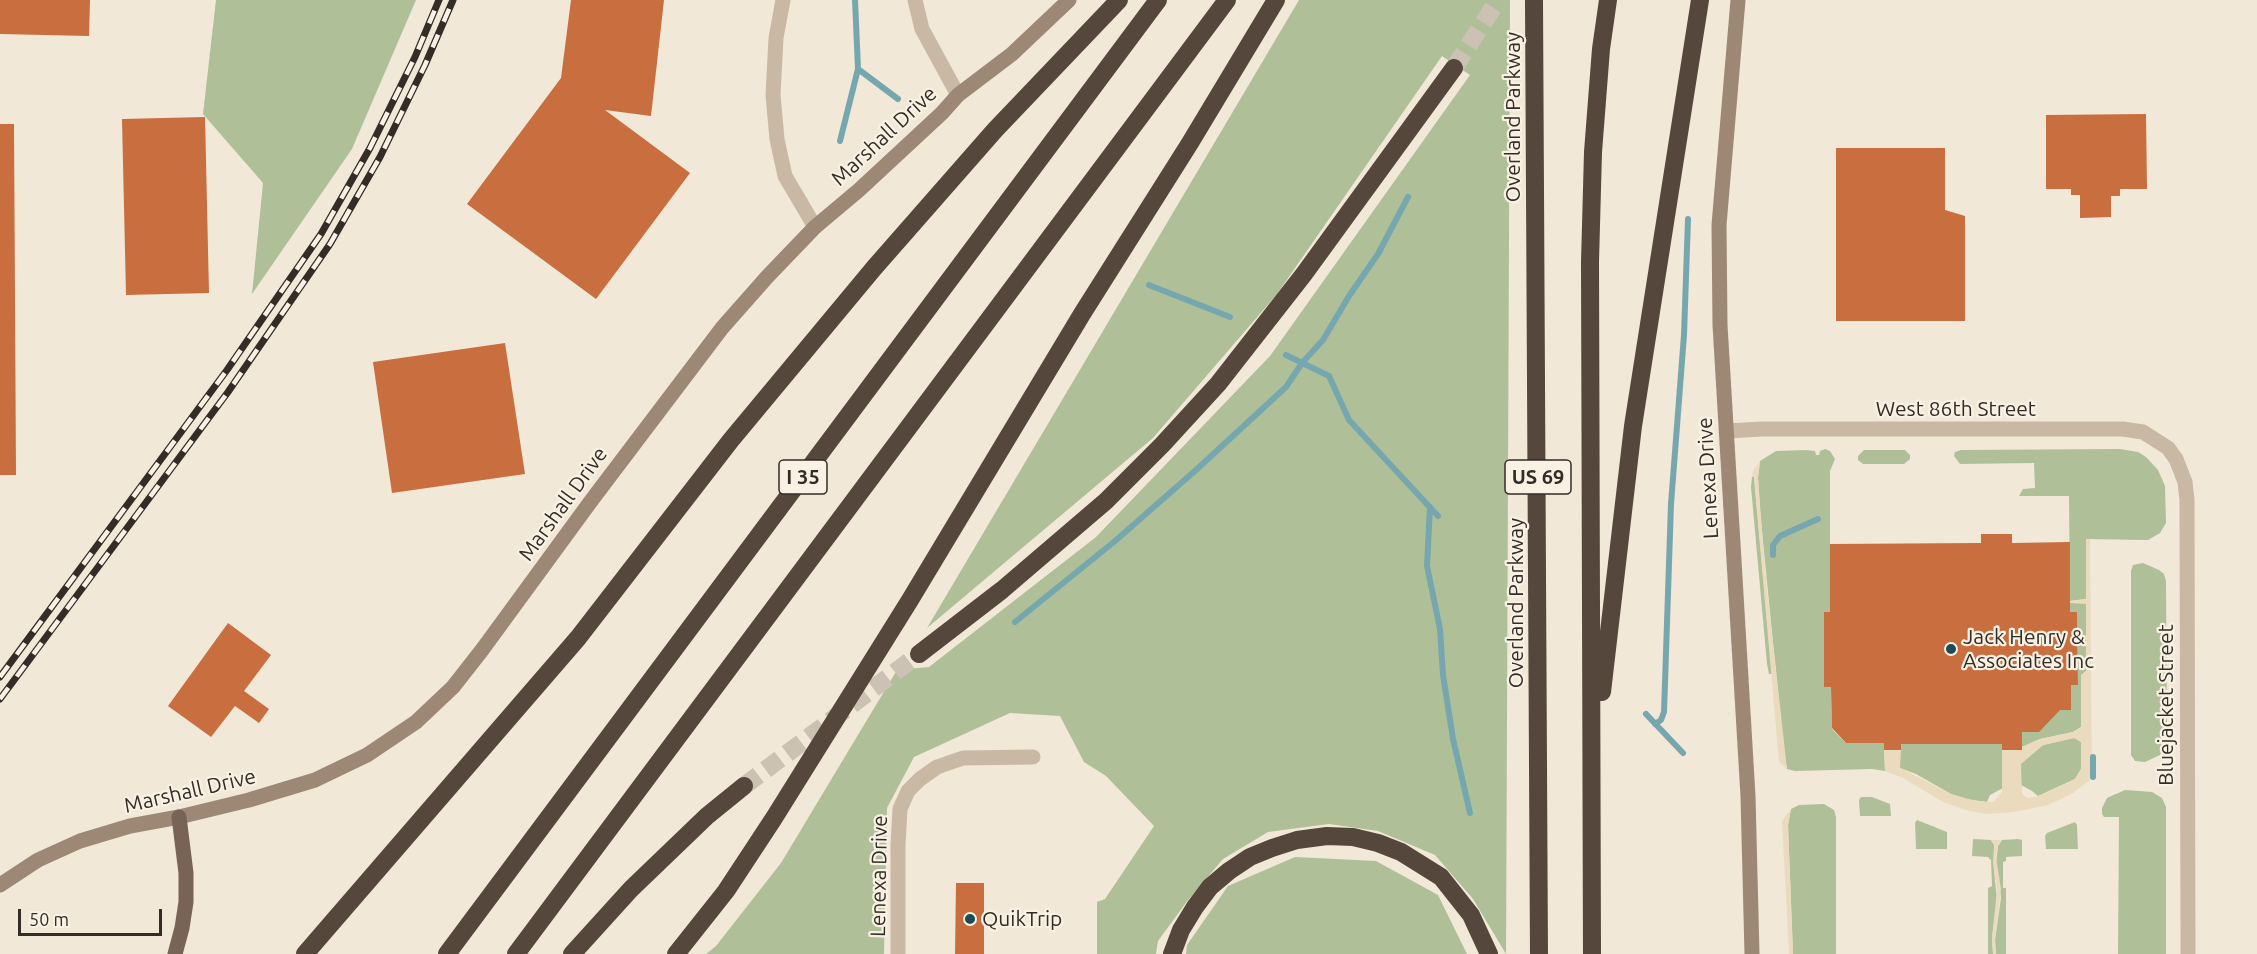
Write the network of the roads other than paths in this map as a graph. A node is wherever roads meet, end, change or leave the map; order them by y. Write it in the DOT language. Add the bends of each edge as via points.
graph roads {
  1 [pos="783,0"];
  2 [pos="915,0"];
  3 [pos="1069,0"];
  4 [pos="1119,0"];
  5 [pos="1158,0"];
  6 [pos="1227,0"];
  7 [pos="1276,0"];
  8 [pos="1534,0"];
  9 [pos="1608,0"];
  10 [pos="1700,0"];
  11 [pos="1738,0"];
  12 [pos="1454,68"];
  13 [pos="958,95"];
  14 [pos="815,227"];
  15 [pos="1726,431"];
  16 [pos="2176,459"];
  17 [pos="919,654"];
  18 [pos="1033,757"];
  19 [pos="1592,775"];
  20 [pos="744,786"];
  21 [pos="179,817"];
  22 [pos="0,885"];
  23 [pos="175,954"];
  24 [pos="305,954"];
  25 [pos="447,954"];
  26 [pos="516,954"];
  27 [pos="572,954"];
  28 [pos="676,954"];
  29 [pos="898,954"];
  30 [pos="1172,954"];
  31 [pos="1489,954"];
  32 [pos="1539,954"];
  33 [pos="1592,954"];
  34 [pos="1752,954"];
  35 [pos="2188,954"];
  1 -- 14 [label="street" via="773,94 777,139 785,176"];
  2 -- 13 [label="street" via="922,29"];
  3 -- 13 [label="street, Marshall Drive" via="1012,54"];
  4 -- 24 [label="highway" via="995,130 874,268 731,440 578,638"];
  5 -- 25 [label="highway, I 35"];
  6 -- 26 [label="highway, I 35"];
  7 -- 28 [label="highway" via="780,808 726,891"];
  8 -- 32 [label="highway, Overland Parkway / US 69"];
  9 -- 19 [label="highway, US 69" via="1593,152 1590,262"];
  10 -- 19 [label="highway" via="1633,426"];
  11 -- 15 [label="street, Lenexa Drive" via="1719,225"];
  12 -- 17 [label="highway" via="1304,274 1218,384 1170,437 1057,544"];
  13 -- 14 [label="street, Marshall Drive"];
  14 -- 21 [label="street, Marshall Drive" via="722,328 482,650 453,687 423,715 367,755 315,780"];
  15 -- 16 [label="street, West 86th Street" via="2123,429 2143,432 2168,448"];
  15 -- 34 [label="street, Lenexa Drive" via="1748,796"];
  16 -- 35 [label="street, Bluejacket Street" via="2185,482 2187,510"];
  18 -- 29 [label="street, Lenexa Drive" via="963,758 937,767 908,791 900,809"];
  19 -- 33 [label="highway, US 69"];
  20 -- 27 [label="highway" via="660,860"];
  21 -- 22 [label="street, Marshall Drive" via="80,841 38,860"];
  21 -- 23 [label="main road" via="186,902"];
  30 -- 31 [label="highway" via="1195,907 1229,871 1272,848 1327,836 1378,843 1401,852 1441,877 1471,915"];
}
